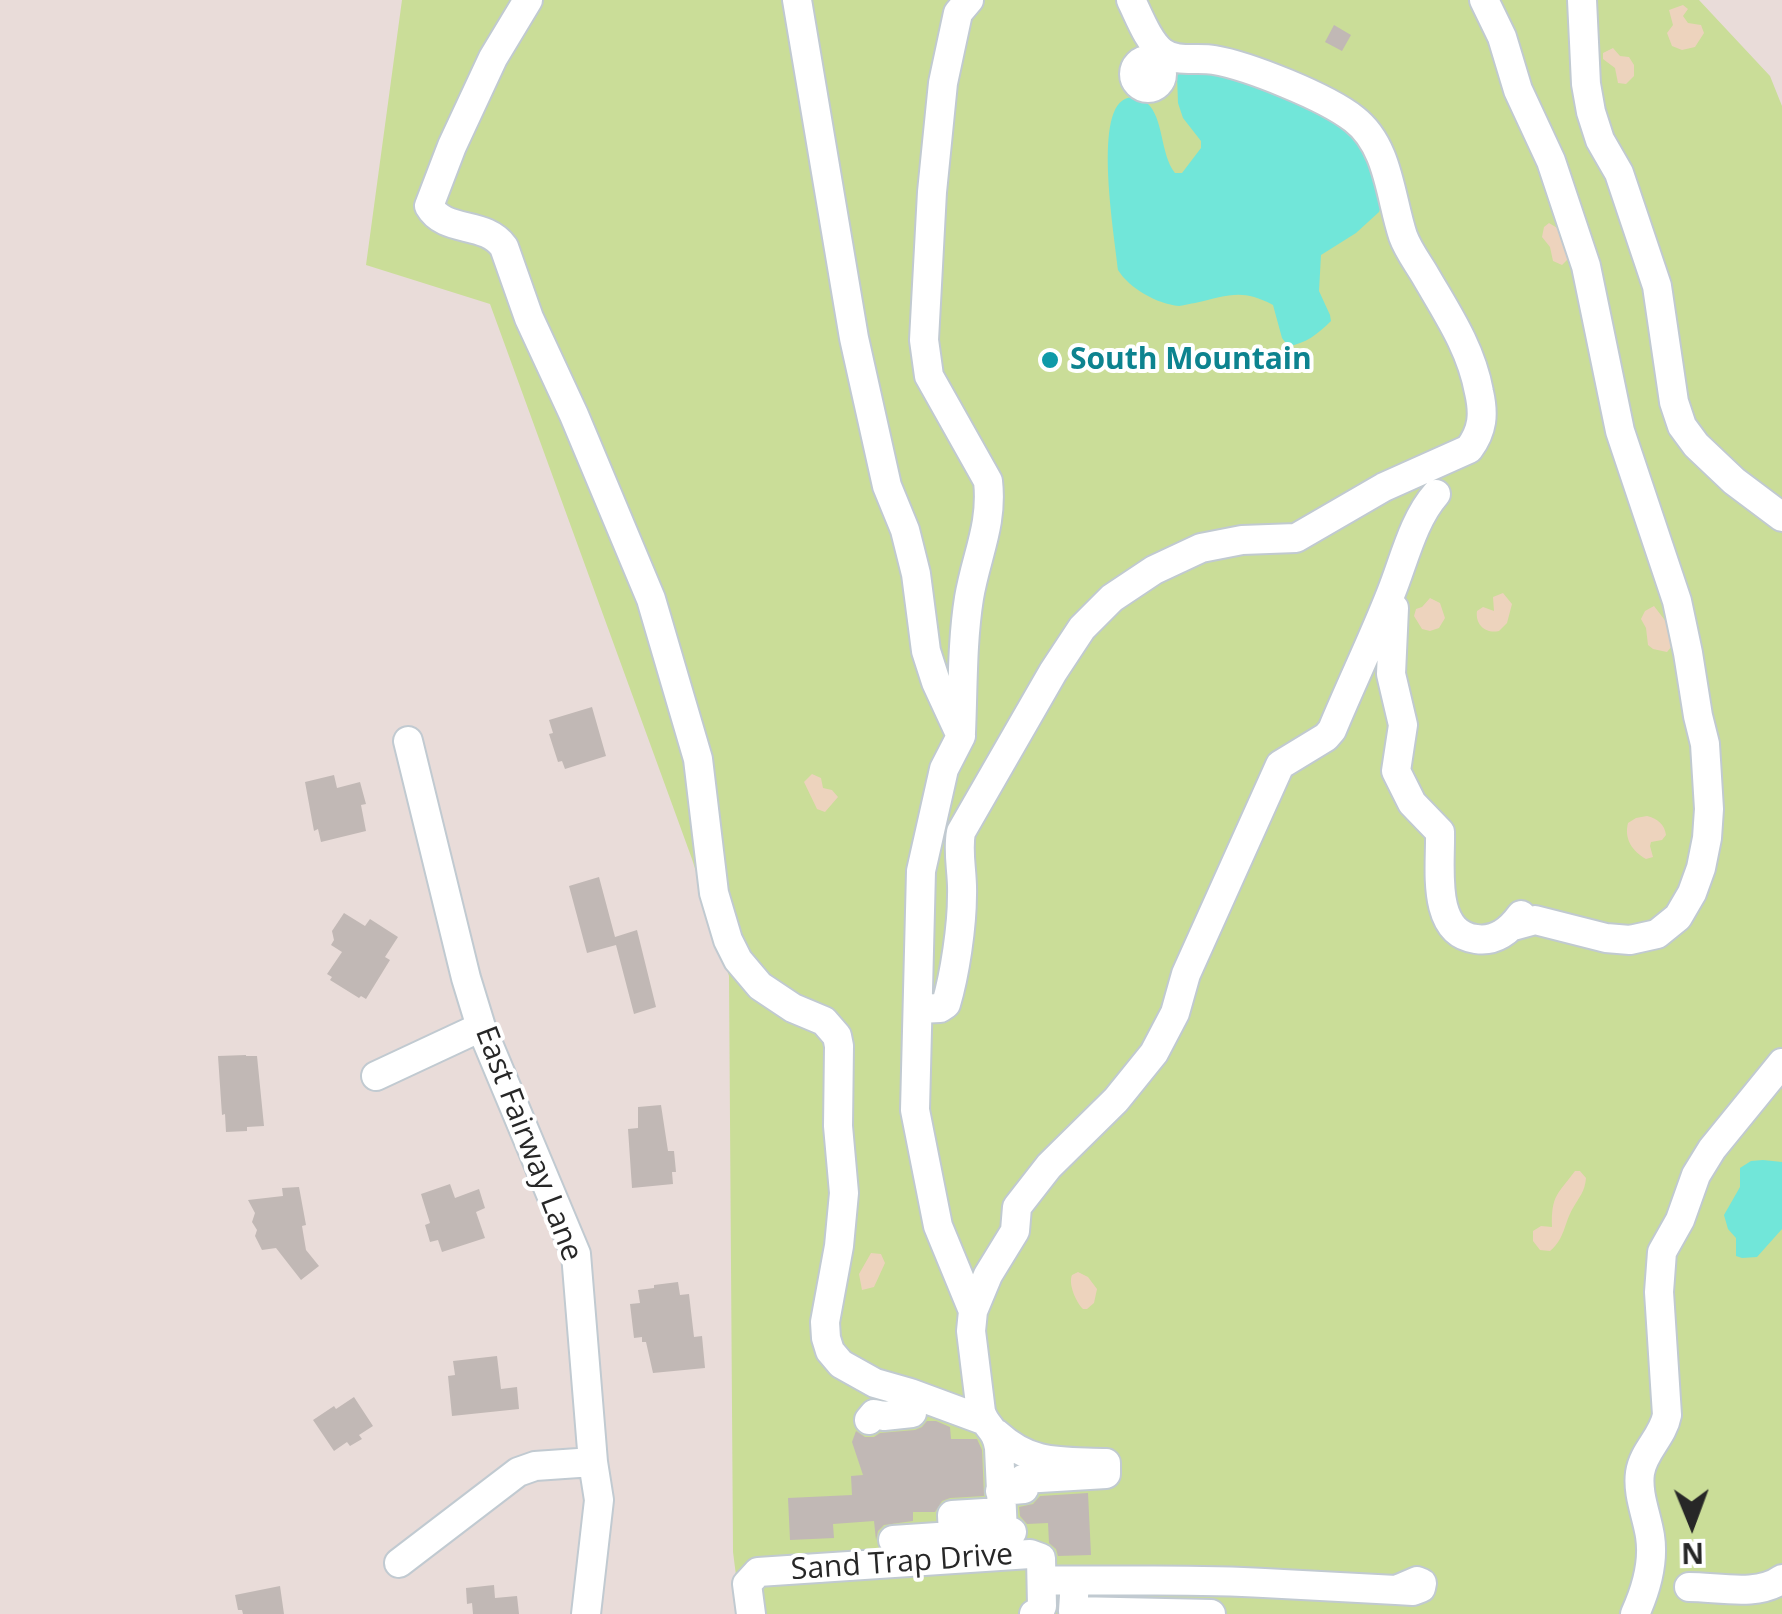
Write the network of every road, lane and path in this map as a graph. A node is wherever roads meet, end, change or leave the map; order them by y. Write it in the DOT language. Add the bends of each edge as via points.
graph roads {
  1 [pos="528,0"];
  2 [pos="797,0"];
  3 [pos="969,0"];
  4 [pos="1131,0"];
  5 [pos="1484,0"];
  6 [pos="1582,0"];
  7 [pos="1431,484"];
  8 [pos="1782,517"];
  9 [pos="1402,571"];
  10 [pos="953,697"];
  11 [pos="408,741"];
  12 [pos="918,1010"];
  13 [pos="481,1027"];
  14 [pos="1782,1063"];
  15 [pos="376,1076"];
  16 [pos="973,1311"];
  17 [pos="912,1398"];
  18 [pos="868,1420"];
  19 [pos="990,1427"];
  20 [pos="594,1462"];
  21 [pos="1004,1517"];
  22 [pos="893,1540"];
  23 [pos="399,1563"];
  24 [pos="1042,1580"];
  25 [pos="1782,1580"];
  26 [pos="1074,1581"];
  27 [pos="1647,1583"];
  28 [pos="1690,1587"];
  29 [pos="1396,1590"];
  30 [pos="586,1614"];
  31 [pos="751,1614"];
  32 [pos="1034,1614"];
  33 [pos="1211,1614"];
  34 [pos="1635,1614"];
  35 [pos="1702,1614"];
  1 -- 17 [label="street" via="493,58 439,210 486,231 504,247 528,318 646,585 698,759 714,894 738,960 775,998 824,1020 837,1036 844,1193 826,1338 840,1364"];
  2 -- 10 [label="street" via="854,338 887,486 916,574 926,651"];
  3 -- 10 [label="street" via="958,13 943,82 924,340 929,376 988,481 990,500"];
  4 -- 7 [label="street" via="1160,58 1213,60 1275,80 1354,119 1378,149 1404,239 1458,330 1482,403 1477,438"];
  5 -- 9 [label="street" via="1586,266 1620,431 1688,653 1705,744 1708,824 1701,868 1678,918 1656,934 1630,940 1548,922 1524,923 1484,940 1448,923 1440,832 1412,804 1396,772 1403,724 1392,674 1392,610 1408,586"];
  6 -- 8 [label="street" via="1591,112 1657,286 1682,426 1734,481"];
  7 -- 9 [label="street"];
  7 -- 12 [label="street" via="1384,487 1296,538 1202,548 1112,598 1082,628 962,832 951,988 940,1008"];
  9 -- 16 [label="street" via="1332,730 1280,766 1154,1053 1017,1206 1015,1231"];
  10 -- 12 [label="street" via="961,736 944,769 922,874"];
  11 -- 13 [label="street, East Fairway Lane"];
  12 -- 16 [label="street" via="915,1110 938,1226"];
  13 -- 15 [label="street"];
  13 -- 20 [label="street, East Fairway Lane" via="576,1254"];
  14 -- 27 [label="street" via="1712,1149 1662,1252 1667,1416 1639,1475 1650,1541"];
  16 -- 19 [label="street" via="974,1366"];
  17 -- 18 [label="street" via="912,1413"];
  17 -- 19 [label="street"];
  19 -- 21 [label="street"];
  19 -- 21 [label="street" via="1013,1449 1042,1460 1106,1462 1106,1474 1024,1479 1024,1490"];
  20 -- 23 [label="street" via="518,1472"];
  20 -- 30 [label="street, East Fairway Lane" via="600,1500"];
  21 -- 22 [label="street"];
  24 -- 26 [label="street, Sand Trap Drive"];
  24 -- 31 [label="street, Sand Trap Drive" via="1041,1558 1030,1554 758,1572 747,1584"];
  24 -- 32 [label="street" via="1042,1606"];
  25 -- 28 [label="street" via="1760,1588"];
  26 -- 29 [label="street, Sand Trap Drive"];
  26 -- 33 [label="street" via="1073,1611"];
  27 -- 28 [label="street"];
  27 -- 34 [label="street"];
  28 -- 35 [label="street"];
}
